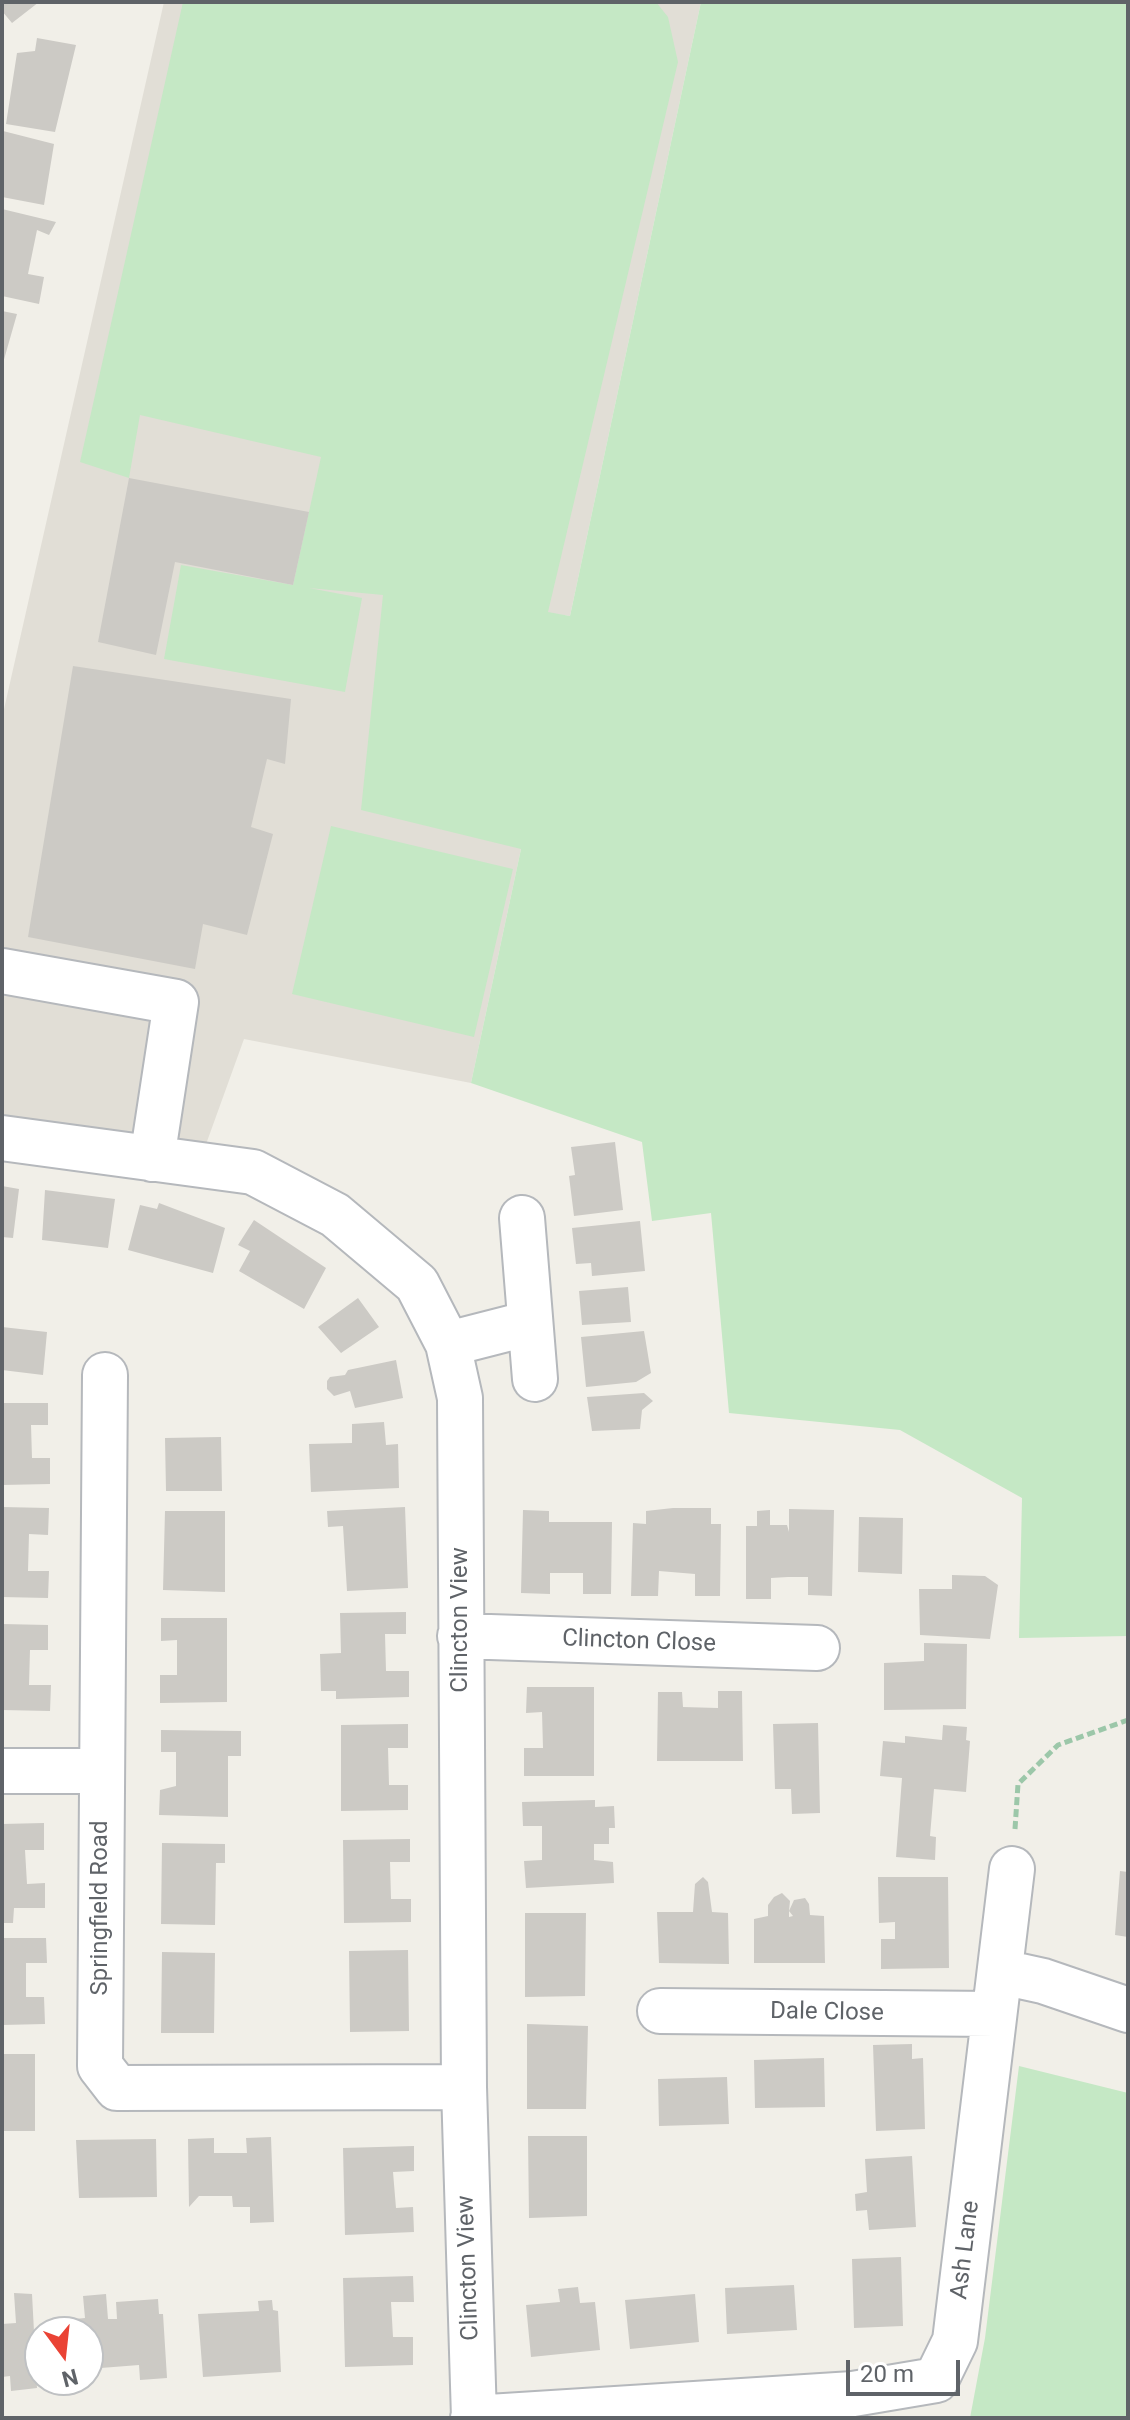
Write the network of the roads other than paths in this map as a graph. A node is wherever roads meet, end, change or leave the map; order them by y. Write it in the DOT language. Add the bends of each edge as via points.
graph roads {
  1 [pos="2,971"];
  2 [pos="2,1138"];
  3 [pos="152,1159"];
  4 [pos="522,1218"];
  5 [pos="530,1323"];
  6 [pos="448,1344"];
  7 [pos="105,1375"];
  8 [pos="535,1379"];
  9 [pos="460,1636"];
  10 [pos="817,1648"];
  11 [pos="2,1771"];
  12 [pos="101,1771"];
  13 [pos="1012,1869"];
  14 [pos="998,1993"];
  15 [pos="1128,2010"];
  16 [pos="660,2011"];
  17 [pos="464,2087"];
  18 [pos="474,2418"];
  1 -- 3 [label="street" via="176,1002"];
  2 -- 3 [label="street, Clincton View"];
  3 -- 6 [label="street, Clincton View" via="253,1172 335,1215 417,1284"];
  4 -- 5 [label="street"];
  5 -- 6 [label="street"];
  5 -- 8 [label="street"];
  6 -- 9 [label="street, Clincton View" via="460,1398"];
  7 -- 12 [label="street, Springfield Road"];
  9 -- 10 [label="street, Clincton Close"];
  9 -- 17 [label="street, Clincton View"];
  11 -- 12 [label="street"];
  12 -- 17 [label="street, Springfield Road" via="100,2066 117,2088"];
  13 -- 14 [label="street, Ash Lane"];
  14 -- 15 [label="street, Dale Close" via="1043,1981"];
  14 -- 16 [label="street, Dale Close"];
  14 -- 18 [label="street, Ash Lane" via="955,2341 936,2380 853,2394"];
  17 -- 18 [label="street, Clincton View"];
}
